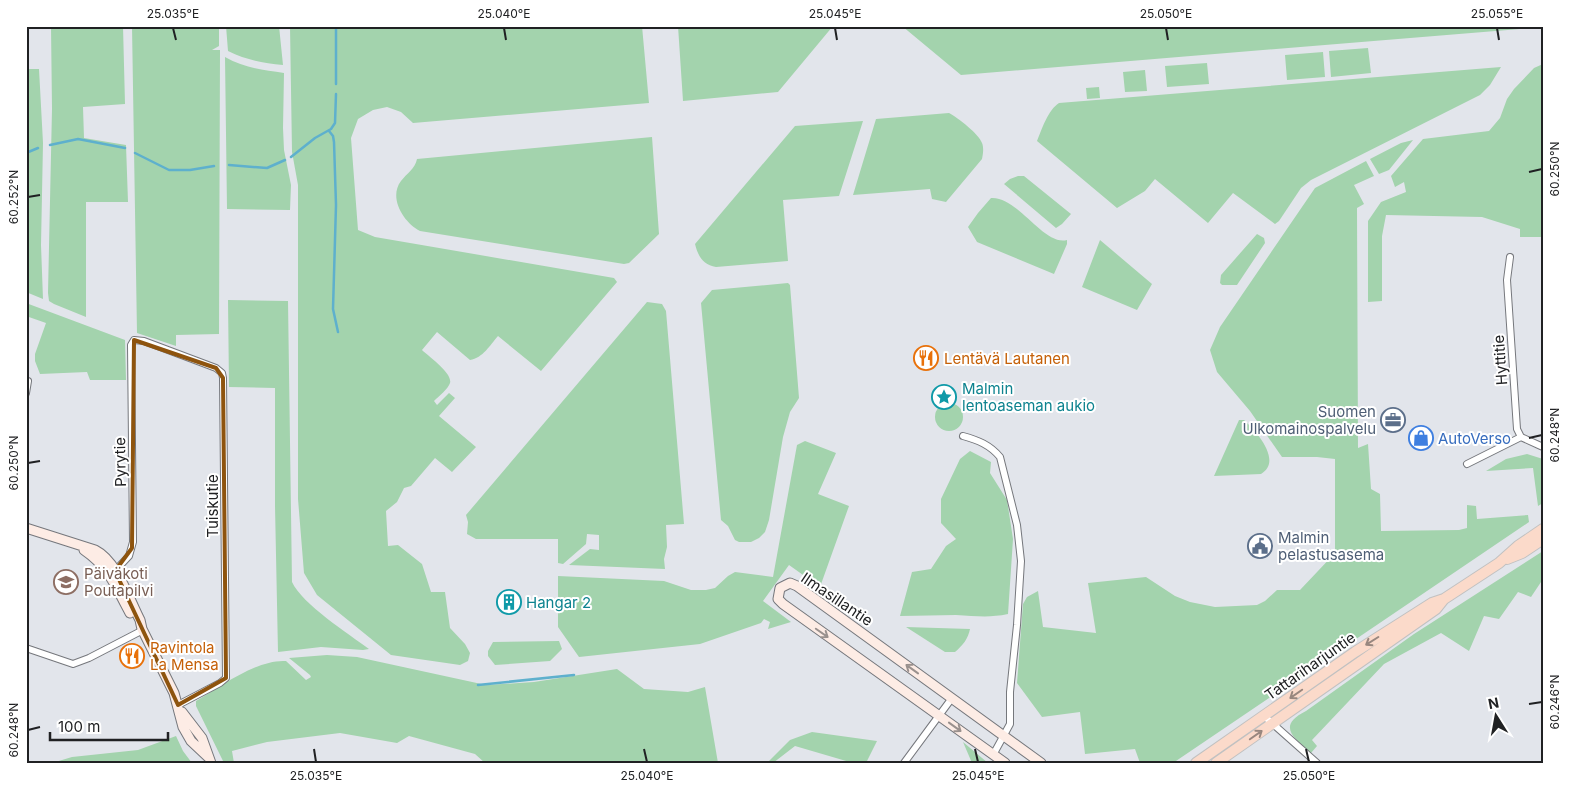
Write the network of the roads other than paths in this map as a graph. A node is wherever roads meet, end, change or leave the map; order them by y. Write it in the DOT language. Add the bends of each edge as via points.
graph roads {
  1 [pos="1510,257"];
  2 [pos="134,340"];
  3 [pos="28,381"];
  4 [pos="26,393"];
  5 [pos="963,436"];
  6 [pos="1521,437"];
  7 [pos="1543,447"];
  8 [pos="1467,464"];
  9 [pos="26,528"];
  10 [pos="1543,529"];
  11 [pos="1543,539"];
  12 [pos="1499,563"];
  13 [pos="113,573"];
  14 [pos="142,630"];
  15 [pos="26,648"];
  16 [pos="952,698"];
  17 [pos="178,705"];
  18 [pos="939,715"];
  19 [pos="1267,720"];
  20 [pos="1004,736"];
  21 [pos="993,755"];
  22 [pos="210,760"];
  23 [pos="904,763"];
  24 [pos="1005,763"];
  25 [pos="1040,763"];
  26 [pos="1196,763"];
  27 [pos="1216,763"];
  28 [pos="1317,763"];
  1 -- 6 [label="street, Hyttitie" via="1507,280"];
  2 -- 13 [label="street, Pyrytie" via="133,542 129,556"];
  2 -- 17 [label="street, Tuiskutie" via="216,368 224,378 226,678"];
  3 -- 4 [label="street"];
  5 -- 20 [label="street" via="994,448 1000,457 1020,544 1010,724"];
  6 -- 7 [label="street"];
  6 -- 8 [label="street"];
  9 -- 13 [label="main road" via="100,553 110,562"];
  10 -- 12 [label="main road, Tattariharjuntie"];
  11 -- 12 [label="main road, Tattariharjuntie"];
  12 -- 19 [label="main road, Tattariharjuntie" via="1444,599 1436,609"];
  13 -- 14 [label="main road" via="140,620"];
  14 -- 15 [label="street" via="73,664"];
  14 -- 17 [label="main road"];
  16 -- 18 [label="street"];
  16 -- 18 [label="main road, Ilmasillantie, one-way" via="796,586 790,583 780,588 778,598 783,604"];
  16 -- 20 [label="main road, Ilmasillantie"];
  17 -- 22 [label="main road" via="202,738"];
  18 -- 21 [label="main road, Ilmasillantie, one-way"];
  18 -- 23 [label="street"];
  19 -- 26 [label="main road, Tattariharjuntie"];
  27 -- 19 [label="main road, Tattariharjuntie, one-way"];
  19 -- 28 [label="street"];
  20 -- 21 [label="street"];
  20 -- 25 [label="main road, Ilmasillantie"];
  21 -- 24 [label="main road, Ilmasillantie"];
}
